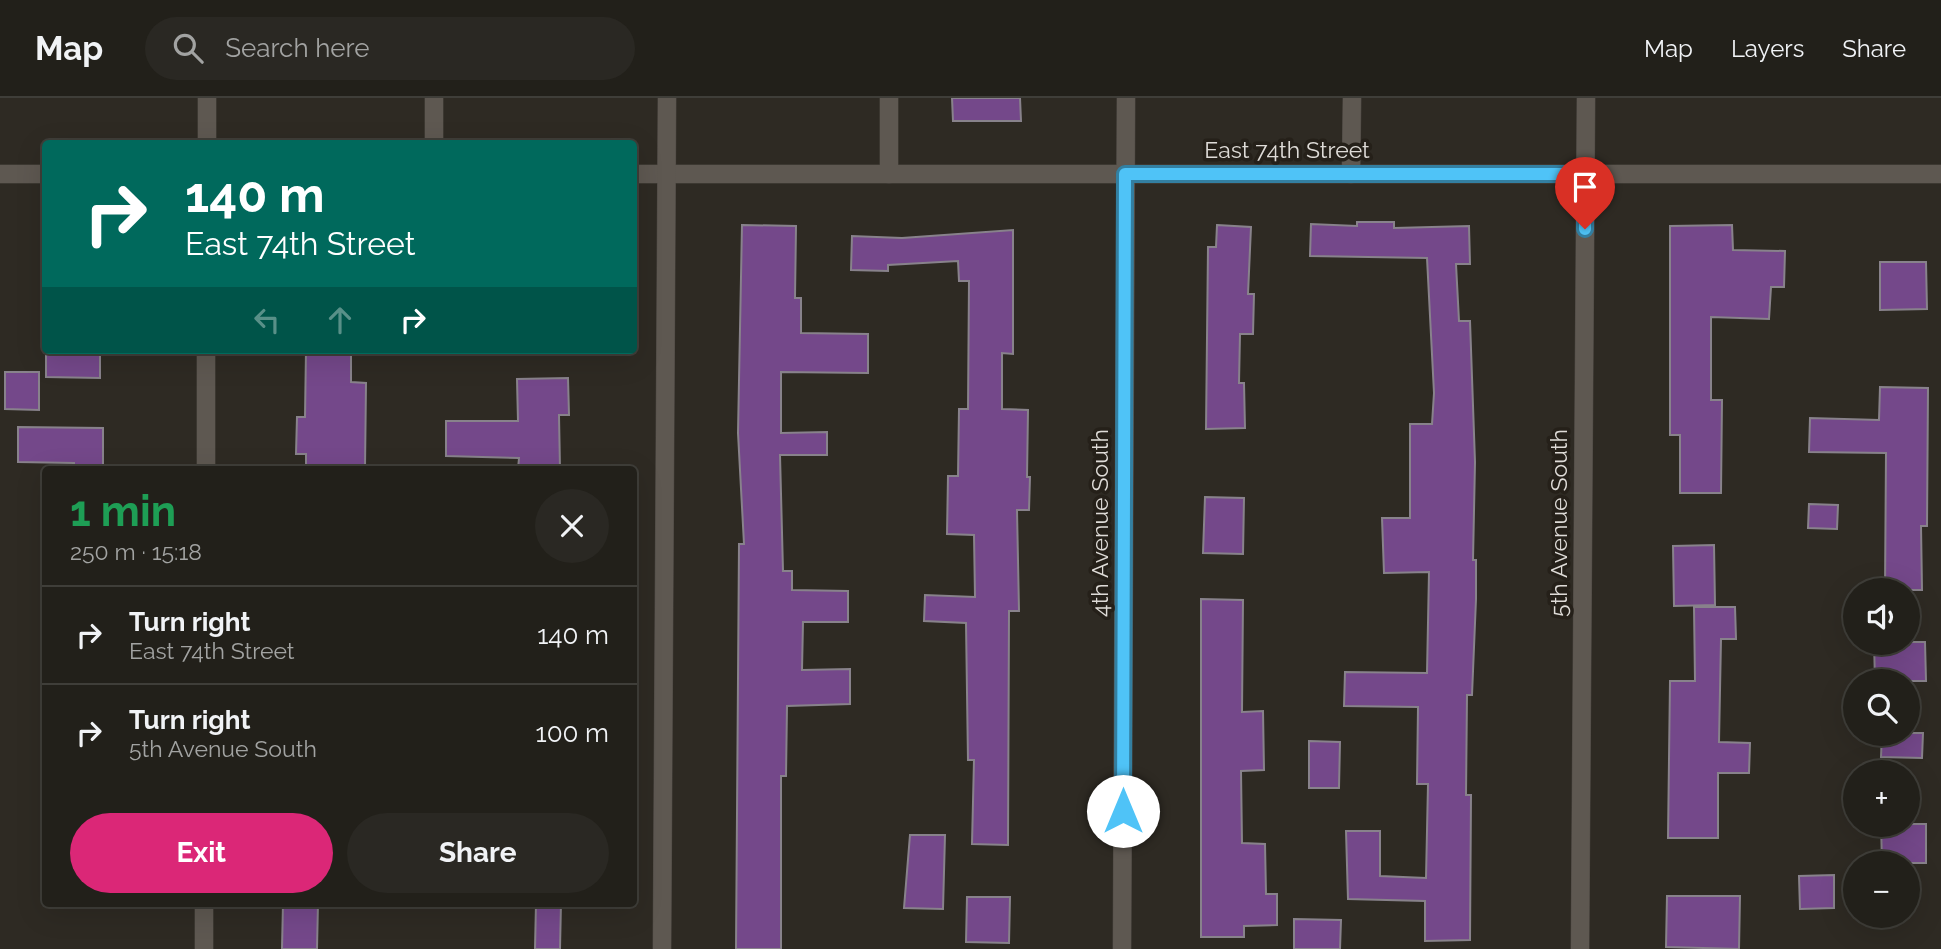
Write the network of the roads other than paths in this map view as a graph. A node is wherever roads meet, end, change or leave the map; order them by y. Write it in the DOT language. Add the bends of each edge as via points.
graph roads {
  1 [pos="207,98"];
  2 [pos="434,98"];
  3 [pos="667,98"];
  4 [pos="889,98"];
  5 [pos="1126,98"];
  6 [pos="1352,98"];
  7 [pos="1586,98"];
  8 [pos="207,140"];
  9 [pos="434,140"];
  10 [pos="0,174"];
  11 [pos="42,174"];
  12 [pos="637,174"];
  13 [pos="667,174"];
  14 [pos="889,174"];
  15 [pos="1125,174"];
  16 [pos="1351,174"];
  17 [pos="1585,174"];
  18 [pos="1941,174"];
  19 [pos="206,354"];
  20 [pos="205,466"];
  21 [pos="204,907"];
  22 [pos="204,949"];
  23 [pos="662,949"];
  24 [pos="1122,949"];
  25 [pos="1580,949"];
  1 -- 8 [label="street"];
  2 -- 9 [label="street"];
  3 -- 13 [label="street"];
  4 -- 14 [label="street"];
  5 -- 15 [label="street, 4th Avenue South"];
  6 -- 16 [label="street"];
  7 -- 17 [label="street, 5th Avenue South"];
  10 -- 11 [label="street"];
  12 -- 13 [label="street, East 74th Street"];
  13 -- 14 [label="street, East 74th Street"];
  13 -- 23 [label="street"];
  14 -- 15 [label="street, East 74th Street"];
  15 -- 16 [label="street, East 74th Street"];
  15 -- 24 [label="street, 4th Avenue South"];
  16 -- 17 [label="street, East 74th Street"];
  17 -- 18 [label="street, East 74th Street"];
  17 -- 25 [label="street, 5th Avenue South"];
  19 -- 20 [label="street"];
  21 -- 22 [label="street"];
}
